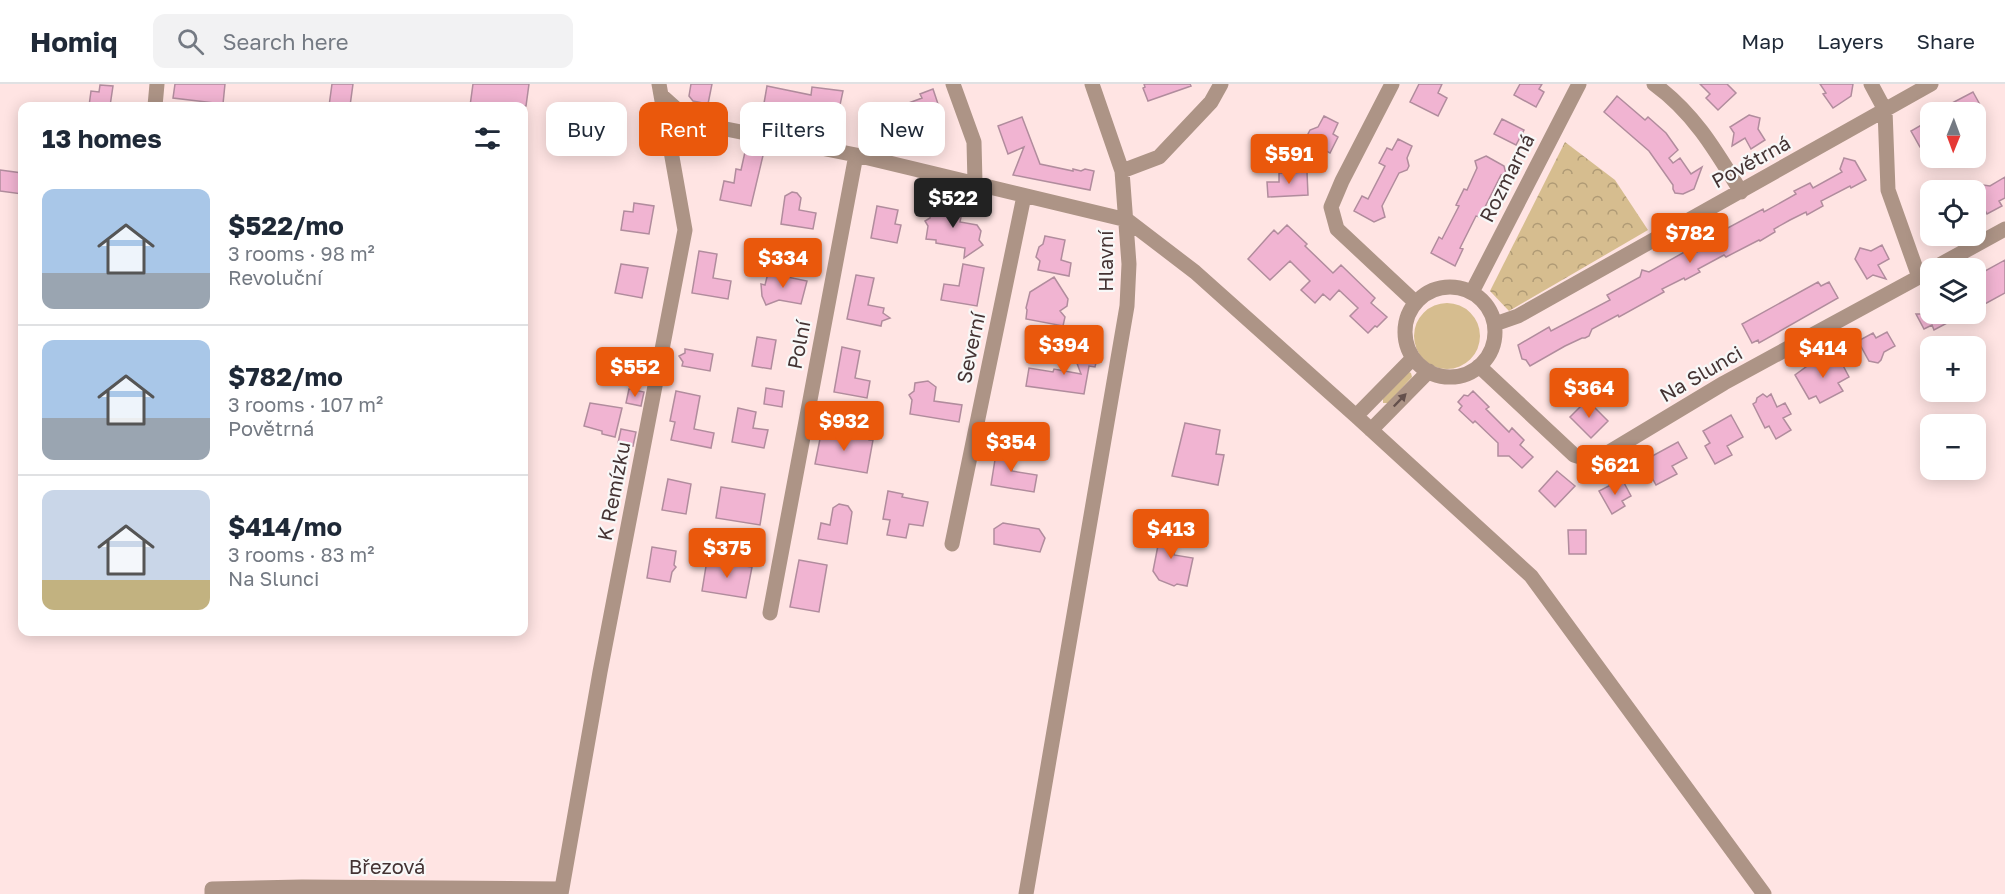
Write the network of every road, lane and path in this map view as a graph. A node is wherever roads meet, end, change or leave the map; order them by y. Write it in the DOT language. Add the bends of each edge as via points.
graph roads {
  1 [pos="158,84"];
  2 [pos="953,84"];
  3 [pos="1092,84"];
  4 [pos="1221,84"];
  5 [pos="1392,84"];
  6 [pos="1579,84"];
  7 [pos="1654,84"];
  8 [pos="1871,84"];
  9 [pos="1931,84"];
  10 [pos="661,90"];
  11 [pos="156,102"];
  12 [pos="1885,110"];
  13 [pos="856,155"];
  14 [pos="1122,171"];
  15 [pos="975,183"];
  16 [pos="1741,192"];
  17 [pos="1023,196"];
  18 [pos="1127,220"];
  19 [pos="2005,229"];
  20 [pos="1921,258"];
  21 [pos="1953,258"];
  22 [pos="1920,276"];
  23 [pos="1472,292"];
  24 [pos="1415,302"];
  25 [pos="1495,324"];
  26 [pos="1413,358"];
  27 [pos="1479,366"];
  28 [pos="1429,371"];
  29 [pos="1356,416"];
  30 [pos="1371,430"];
  31 [pos="952,544"];
  32 [pos="770,613"];
  33 [pos="305,891"];
  34 [pos="212,892"];
  35 [pos="561,892"];
  36 [pos="1026,894"];
  37 [pos="1764,894"];
  1 -- 11 [label="street"];
  2 -- 15 [label="street" via="974,142"];
  3 -- 14 [label="street, Hlavní"];
  4 -- 14 [label="street" via="1212,102 1159,157"];
  5 -- 24 [label="street" via="1331,207 1337,229"];
  6 -- 23 [label="street, Rozmarná"];
  7 -- 16 [label="street" via="1705,134"];
  8 -- 12 [label="street"];
  9 -- 12 [label="street, Povětrná"];
  10 -- 13 [label="street" via="691,122"];
  10 -- 35 [label="street, K Remízku" via="685,230"];
  12 -- 16 [label="street, Povětrná"];
  12 -- 20 [label="street" via="1888,190"];
  13 -- 15 [label="street"];
  13 -- 32 [label="street, Polní"];
  14 -- 18 [label="street, Hlavní"];
  15 -- 17 [label="street"];
  16 -- 25 [label="street, Povětrná" via="1518,316"];
  17 -- 18 [label="street"];
  17 -- 31 [label="street, Severní"];
  18 -- 29 [label="street" via="1195,272"];
  18 -- 36 [label="street, Hlavní" via="1127,306"];
  19 -- 21 [label="street, Na Slunci"];
  22 -- 27 [label="street, Na Slunci" via="1724,383 1601,457 1587,459 1574,455"];
  23 -- 24 [label="street" via="1442,287"];
  23 -- 25 [label="street" via="1491,311"];
  24 -- 26 [label="street" via="1405,329"];
  25 -- 27 [label="street" via="1491,350"];
  26 -- 28 [label="street"];
  26 -- 29 [label="street"];
  27 -- 28 [label="street" via="1458,376"];
  30 -- 28 [label="street, one-way"];
  29 -- 30 [label="street"];
  30 -- 37 [label="street" via="1531,576"];
  33 -- 34 [label="street, Březová"];
  33 -- 35 [label="street, Březová"];
}
